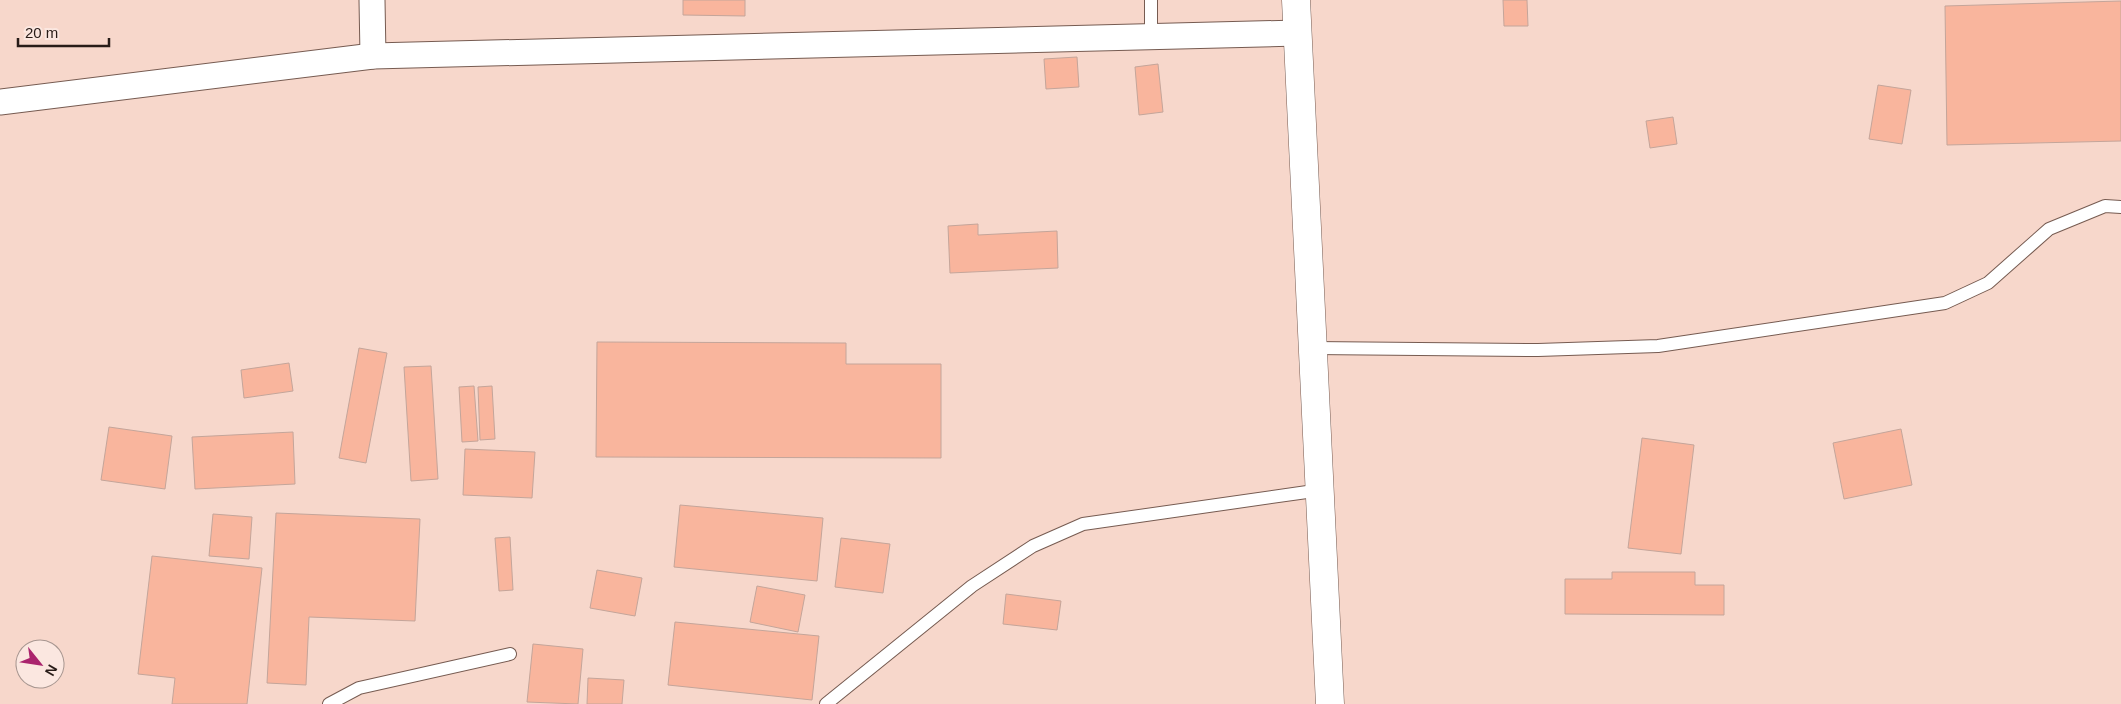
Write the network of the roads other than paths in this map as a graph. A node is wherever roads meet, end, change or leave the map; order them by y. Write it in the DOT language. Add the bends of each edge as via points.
graph roads {
  1 [pos="372,0"];
  2 [pos="1152,0"];
  3 [pos="1296,0"];
  4 [pos="1297,33"];
  5 [pos="1151,37"];
  6 [pos="373,56"];
  7 [pos="0,102"];
  8 [pos="2121,207"];
  9 [pos="1313,348"];
  10 [pos="1320,490"];
  11 [pos="510,654"];
  12 [pos="329,704"];
  13 [pos="826,704"];
  14 [pos="1330,704"];
  1 -- 6 [label="street"];
  2 -- 5 [label="lane"];
  3 -- 4 [label="street"];
  4 -- 5 [label="street"];
  4 -- 9 [label="street"];
  5 -- 6 [label="street"];
  6 -- 7 [label="street"];
  8 -- 9 [label="lane" via="2106,206 2049,229 1988,283 1945,303 1658,346 1538,350"];
  9 -- 10 [label="street"];
  10 -- 13 [label="lane" via="1083,524 1033,546 972,586"];
  10 -- 14 [label="street"];
  11 -- 12 [label="lane" via="359,688"];
}
